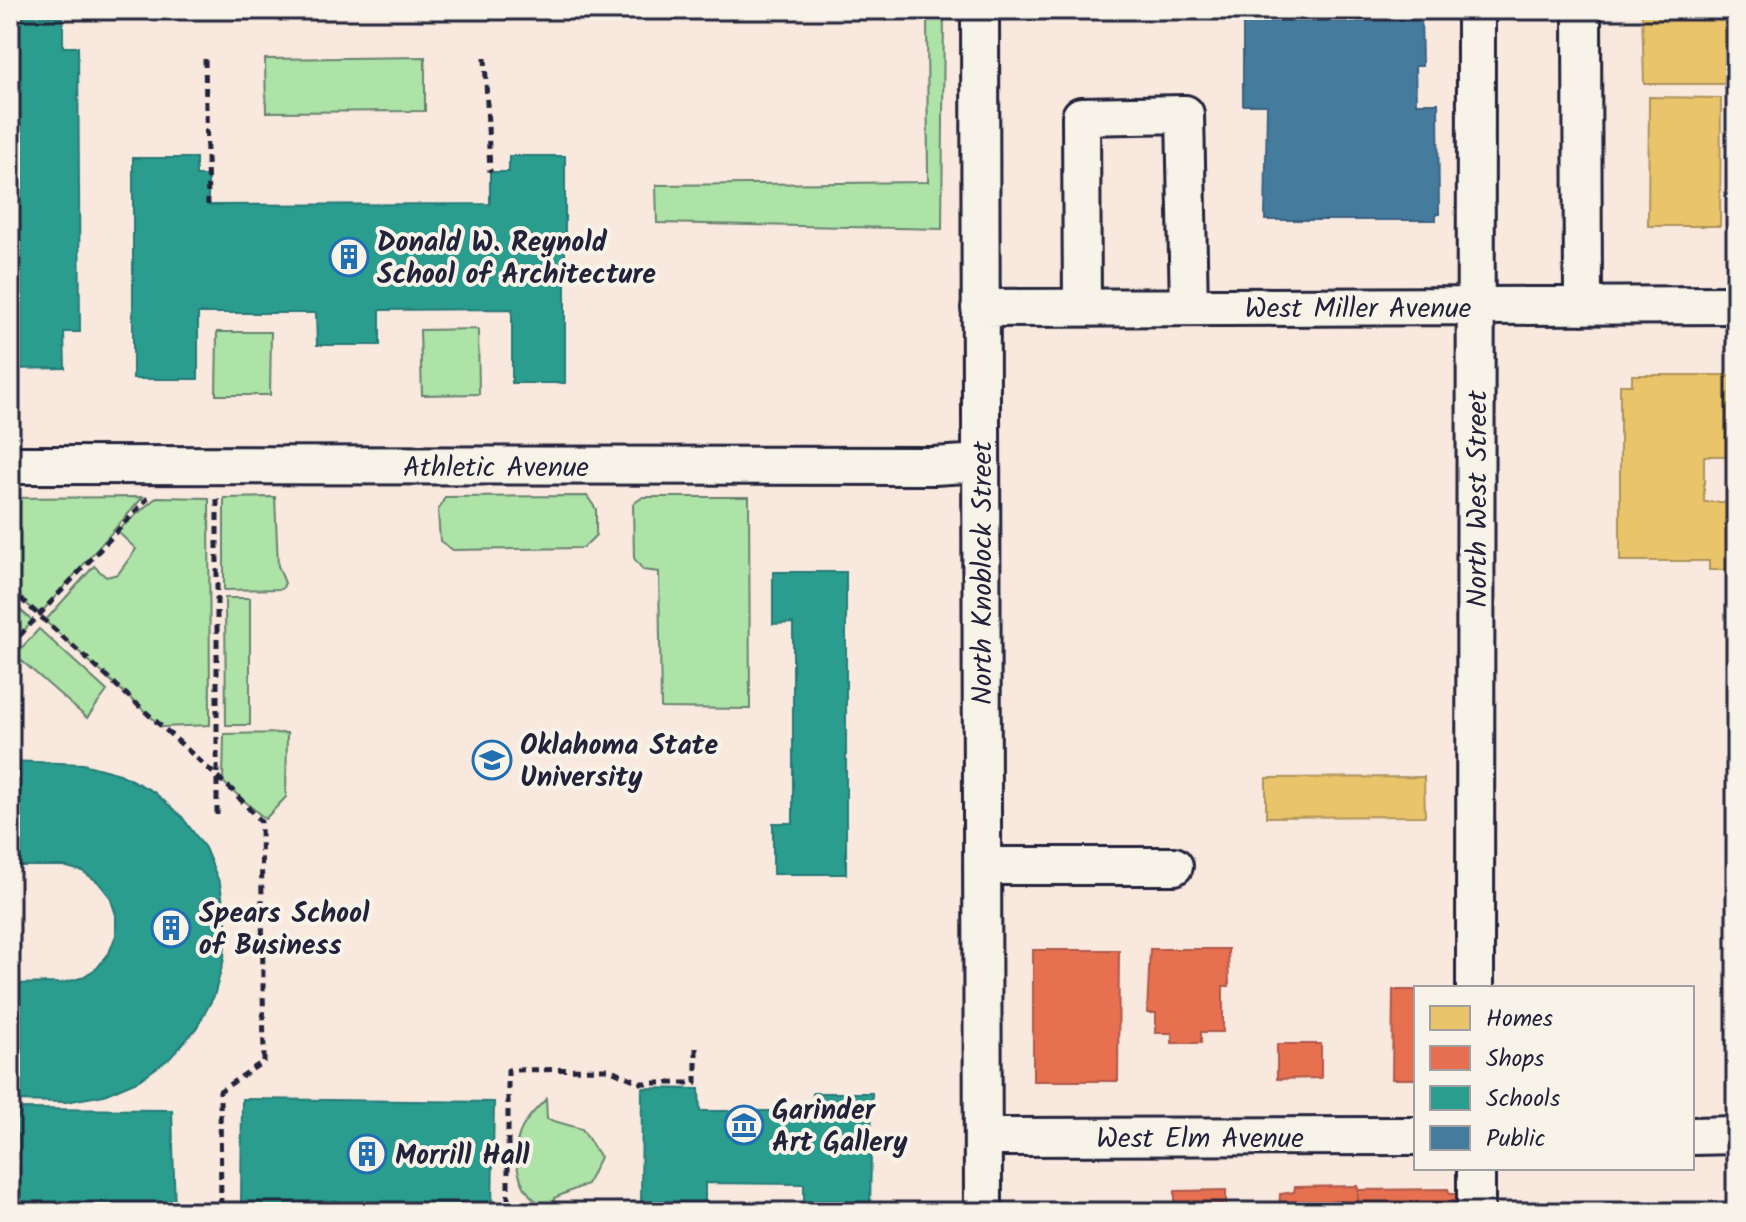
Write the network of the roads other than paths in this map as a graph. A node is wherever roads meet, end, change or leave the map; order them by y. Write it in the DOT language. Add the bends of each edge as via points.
graph roads {
  1 [pos="980,10"];
  2 [pos="1476,10"];
  3 [pos="1582,10"];
  4 [pos="1736,305"];
  5 [pos="1476,306"];
  6 [pos="1583,306"];
  7 [pos="1082,307"];
  8 [pos="1189,307"];
  9 [pos="980,308"];
  10 [pos="981,463"];
  11 [pos="10,465"];
  12 [pos="982,866"];
  13 [pos="1174,866"];
  14 [pos="1475,986"];
  15 [pos="1736,1135"];
  16 [pos="1414,1136"];
  17 [pos="1694,1136"];
  18 [pos="984,1137"];
  19 [pos="1476,1170"];
  20 [pos="983,1212"];
  21 [pos="1476,1212"];
  1 -- 9 [label="street, North Knoblock Street"];
  2 -- 5 [label="street, North West Street"];
  3 -- 6 [label="street"];
  4 -- 6 [label="street, West Miller Avenue"];
  5 -- 6 [label="street, West Miller Avenue"];
  5 -- 8 [label="street, West Miller Avenue"];
  5 -- 14 [label="street, North West Street"];
  7 -- 8 [label="street, West Miller Avenue"];
  7 -- 8 [label="street" via="1081,116 1185,114"];
  7 -- 9 [label="street, West Miller Avenue"];
  9 -- 10 [label="street, North Knoblock Street"];
  10 -- 11 [label="street, Athletic Avenue"];
  10 -- 12 [label="street, North Knoblock Street"];
  12 -- 13 [label="street"];
  12 -- 18 [label="street, North Knoblock Street"];
  15 -- 17 [label="street"];
  16 -- 18 [label="street, West Elm Avenue"];
  18 -- 20 [label="street, North Knoblock Street"];
  19 -- 21 [label="street"];
}
